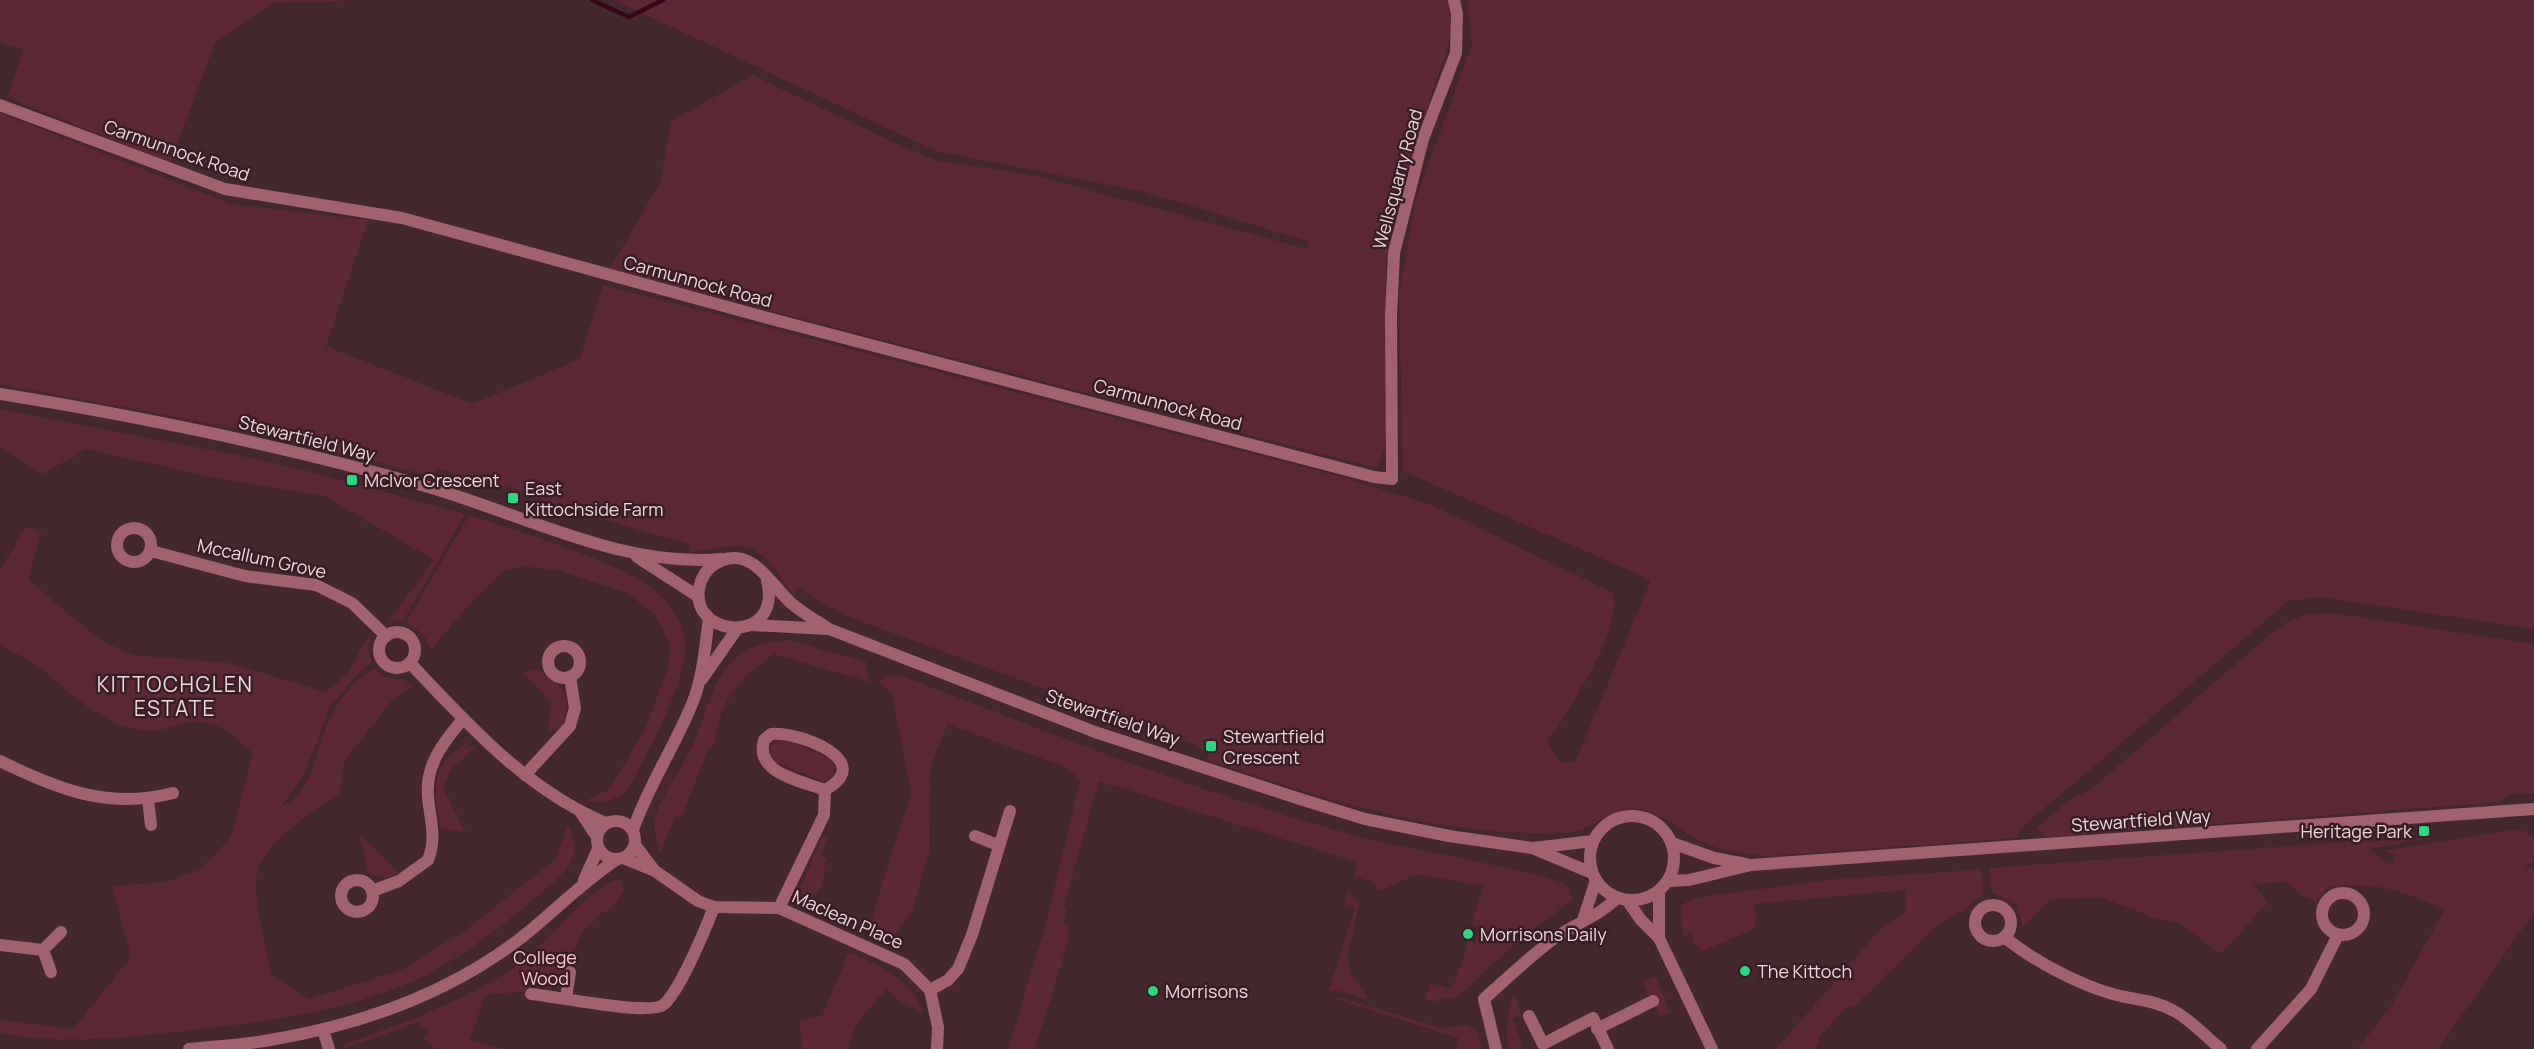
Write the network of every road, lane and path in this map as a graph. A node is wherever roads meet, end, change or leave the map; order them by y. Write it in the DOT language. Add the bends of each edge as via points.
graph roads {
  1 [pos="1454,0"];
  2 [pos="0,105"];
  3 [pos="0,394"];
  4 [pos="1392,479"];
  5 [pos="151,552"];
  6 [pos="633,555"];
  7 [pos="727,558"];
  8 [pos="767,580"];
  9 [pos="699,597"];
  10 [pos="709,618"];
  11 [pos="751,625"];
  12 [pos="737,629"];
  13 [pos="829,629"];
  14 [pos="386,636"];
  15 [pos="410,663"];
  16 [pos="570,677"];
  17 [pos="699,682"];
  18 [pos="463,718"];
  19 [pos="0,761"];
  20 [pos="525,775"];
  21 [pos="825,790"];
  22 [pos="173,793"];
  23 [pos="147,800"];
  24 [pos="643,801"];
  25 [pos="2534,809"];
  26 [pos="1010,811"];
  27 [pos="581,813"];
  28 [pos="621,821"];
  29 [pos="606,823"];
  30 [pos="151,825"];
  31 [pos="633,830"];
  32 [pos="975,836"];
  33 [pos="1593,841"];
  34 [pos="597,843"];
  35 [pos="1672,843"];
  36 [pos="635,845"];
  37 [pos="998,845"];
  38 [pos="1532,848"];
  39 [pos="620,859"];
  40 [pos="1751,865"];
  41 [pos="655,871"];
  42 [pos="1594,876"];
  43 [pos="584,881"];
  44 [pos="1668,881"];
  45 [pos="372,891"];
  46 [pos="1659,891"];
  47 [pos="1622,899"];
  48 [pos="714,907"];
  49 [pos="779,908"];
  50 [pos="1583,920"];
  51 [pos="61,932"];
  52 [pos="2338,935"];
  53 [pos="1659,938"];
  54 [pos="2004,938"];
  55 [pos="0,945"];
  56 [pos="43,950"];
  57 [pos="51,972"];
  58 [pos="570,972"];
  59 [pos="930,990"];
  60 [pos="531,993"];
  61 [pos="566,998"];
  62 [pos="1653,1000"];
  63 [pos="1529,1016"];
  64 [pos="1598,1029"];
  65 [pos="323,1030"];
  66 [pos="189,1049"];
  67 [pos="329,1049"];
  68 [pos="937,1049"];
  69 [pos="1496,1049"];
  70 [pos="1608,1049"];
  71 [pos="1712,1049"];
  72 [pos="2221,1049"];
  73 [pos="2257,1049"];
  1 -- 4 [label="street, Wellsquarry Road" via="1456,53 1423,139 1394,253"];
  2 -- 4 [label="street, Carmunnock Road" via="225,189 402,218 764,318"];
  3 -- 6 [label="street, Stewartfield Way" via="224,435 414,483"];
  5 -- 14 [label="street, Mccallum Grove" via="245,576 315,585 352,603"];
  6 -- 7 [label="street, Stewartfield Way" via="682,562"];
  6 -- 9 [label="street, Stewartfield Way"];
  7 -- 8 [label="street" via="747,560"];
  7 -- 9 [label="street" via="709,568 699,586"];
  8 -- 11 [label="street" via="769,600"];
  8 -- 13 [label="street, Stewartfield Way" via="793,605"];
  9 -- 10 [label="street"];
  10 -- 12 [label="street"];
  10 -- 17 [label="street"];
  11 -- 12 [label="street"];
  11 -- 13 [label="street, Stewartfield Way"];
  12 -- 17 [label="street"];
  13 -- 38 [label="street, Stewartfield Way" via="1095,732 1300,799 1365,819"];
  14 -- 15 [label="street" via="402,633 412,640 415,652"];
  14 -- 15 [label="street" via="379,651 386,664 398,668"];
  15 -- 18 [label="street"];
  16 -- 20 [label="street" via="575,708 570,726"];
  17 -- 24 [label="street" via="666,761"];
  18 -- 20 [label="street"];
  18 -- 45 [label="street" via="434,757 428,795 434,833 428,860 399,881"];
  19 -- 23 [label="street" via="36,779 88,796"];
  20 -- 27 [label="street"];
  21 -- 21 [label="street" via="765,763 764,740 771,734 788,734 838,756 843,773"];
  21 -- 49 [label="street" via="824,815"];
  22 -- 23 [label="street"];
  23 -- 30 [label="street"];
  24 -- 28 [label="street"];
  24 -- 31 [label="street"];
  25 -- 40 [label="street, Stewartfield Way"];
  26 -- 37 [label="street"];
  27 -- 29 [label="street"];
  27 -- 34 [label="street"];
  28 -- 29 [label="street"];
  28 -- 31 [label="street"];
  29 -- 34 [label="street"];
  31 -- 36 [label="street"];
  32 -- 37 [label="street"];
  33 -- 35 [label="street" via="1607,824 1628,816 1649,819 1667,833"];
  33 -- 38 [label="street, Stewartfield Way"];
  33 -- 42 [label="street" via="1590,857"];
  34 -- 39 [label="street" via="602,854"];
  34 -- 43 [label="street"];
  35 -- 40 [label="street, Stewartfield Way" via="1714,858"];
  35 -- 44 [label="street" via="1675,862"];
  36 -- 39 [label="street"];
  36 -- 41 [label="street, Maclean Place"];
  37 -- 59 [label="street" via="958,969"];
  38 -- 42 [label="street, Stewartfield Way"];
  39 -- 41 [label="street, Maclean Place"];
  39 -- 43 [label="street"];
  40 -- 44 [label="street, Stewartfield Way"];
  41 -- 48 [label="street, Maclean Place" via="698,901"];
  42 -- 47 [label="street" via="1608,893"];
  42 -- 50 [label="street"];
  43 -- 65 [label="street" via="521,938 479,966 427,995"];
  44 -- 46 [label="street"];
  46 -- 47 [label="street" via="1641,900"];
  46 -- 53 [label="street"];
  47 -- 50 [label="street"];
  47 -- 53 [label="street"];
  48 -- 49 [label="street, Maclean Place"];
  48 -- 61 [label="street" via="673,994 662,1006 632,1008"];
  49 -- 59 [label="street, Maclean Place" via="904,964"];
  50 -- 69 [label="street" via="1519,967 1484,999"];
  51 -- 56 [label="street"];
  52 -- 73 [label="street" via="2312,989"];
  53 -- 71 [label="street"];
  54 -- 72 [label="street" via="2027,955 2076,978 2114,994 2155,1002 2175,1011"];
  55 -- 56 [label="street"];
  56 -- 57 [label="street"];
  58 -- 61 [label="street"];
  59 -- 68 [label="street" via="938,1027"];
  60 -- 61 [label="street"];
  62 -- 64 [label="street"];
  63 -- 64 [label="street" via="1543,1044 1593,1018"];
  64 -- 70 [label="street"];
  65 -- 66 [label="street" via="268,1041"];
  65 -- 67 [label="street"];
}
